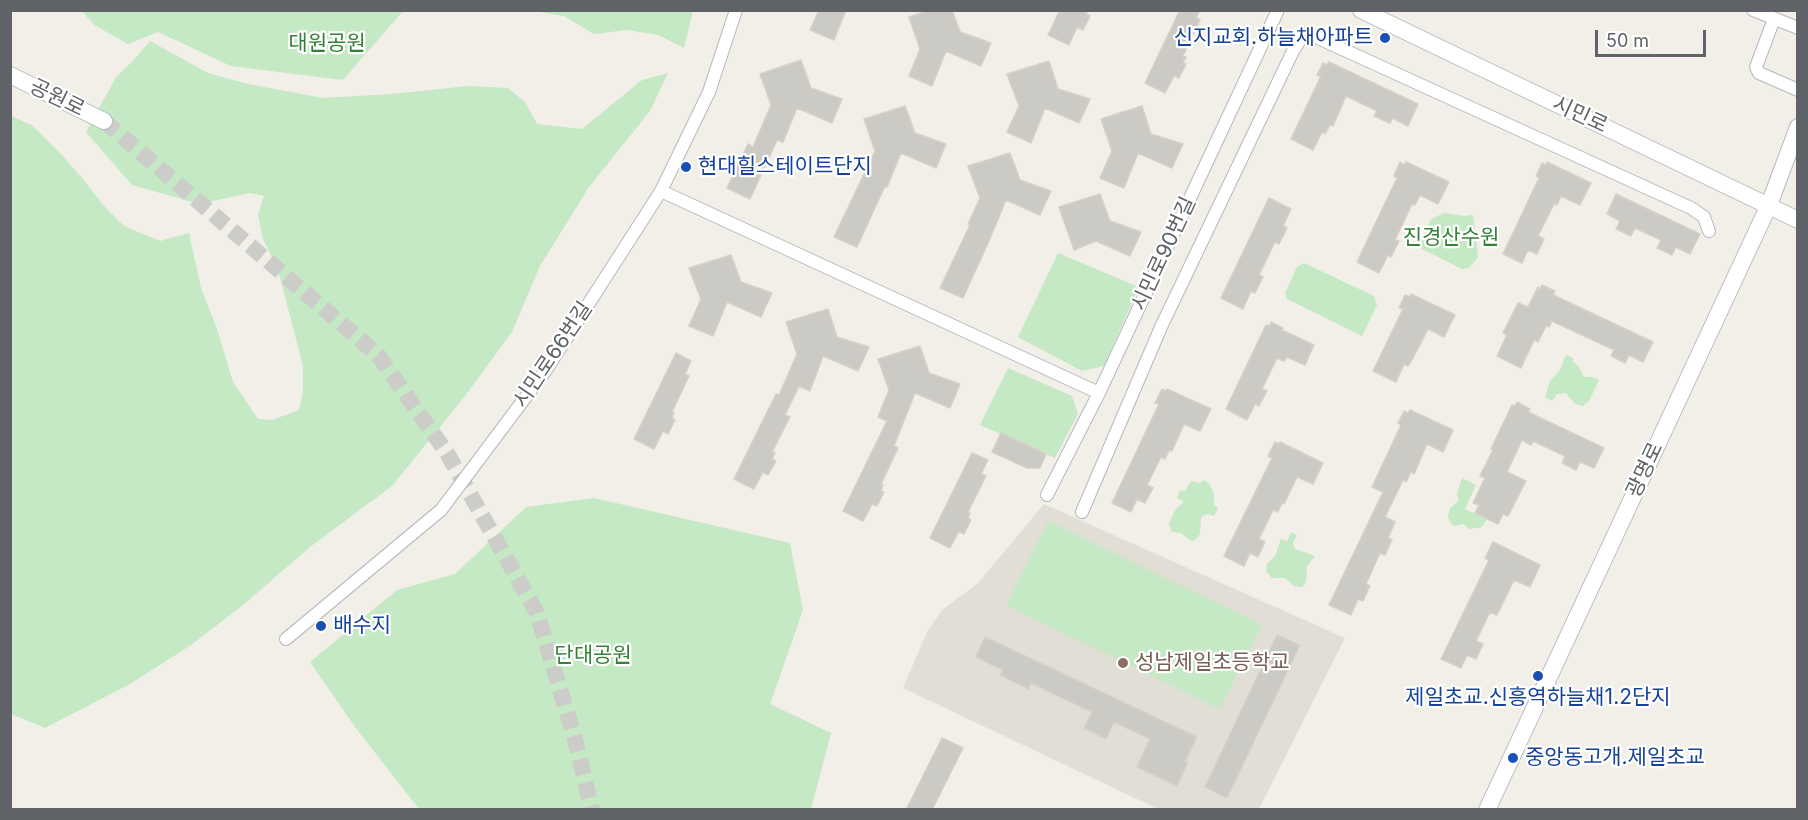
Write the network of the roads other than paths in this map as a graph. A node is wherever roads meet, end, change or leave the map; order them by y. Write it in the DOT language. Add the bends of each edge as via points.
graph roads {
  1 [pos="736,10"];
  2 [pos="1278,10"];
  3 [pos="1361,10"];
  4 [pos="1753,10"];
  5 [pos="1774,19"];
  6 [pos="1797,28"];
  7 [pos="10,75"];
  8 [pos="1797,90"];
  9 [pos="104,121"];
  10 [pos="1797,127"];
  11 [pos="661,191"];
  12 [pos="1769,205"];
  13 [pos="1797,220"];
  14 [pos="1709,231"];
  15 [pos="1099,393"];
  16 [pos="1047,495"];
  17 [pos="1082,512"];
  18 [pos="286,639"];
  19 [pos="1486,810"];
  1 -- 11 [label="street, 시민로66번길" via="709,92"];
  2 -- 15 [label="street, 시민로90번길"];
  3 -- 12 [label="main road, 시민로"];
  4 -- 5 [label="street"];
  5 -- 6 [label="street"];
  5 -- 8 [label="street" via="1756,68"];
  7 -- 9 [label="main road, 공원로"];
  10 -- 12 [label="main road, 광명로"];
  11 -- 15 [label="street"];
  11 -- 18 [label="street, 시민로66번길" via="546,370 441,510"];
  12 -- 13 [label="main road, 시민로"];
  12 -- 19 [label="main road, 광명로"];
  14 -- 17 [label="street" via="1704,217 1691,208 1307,33 1293,51 1161,327"];
  15 -- 16 [label="street, 시민로90번길"];
}
